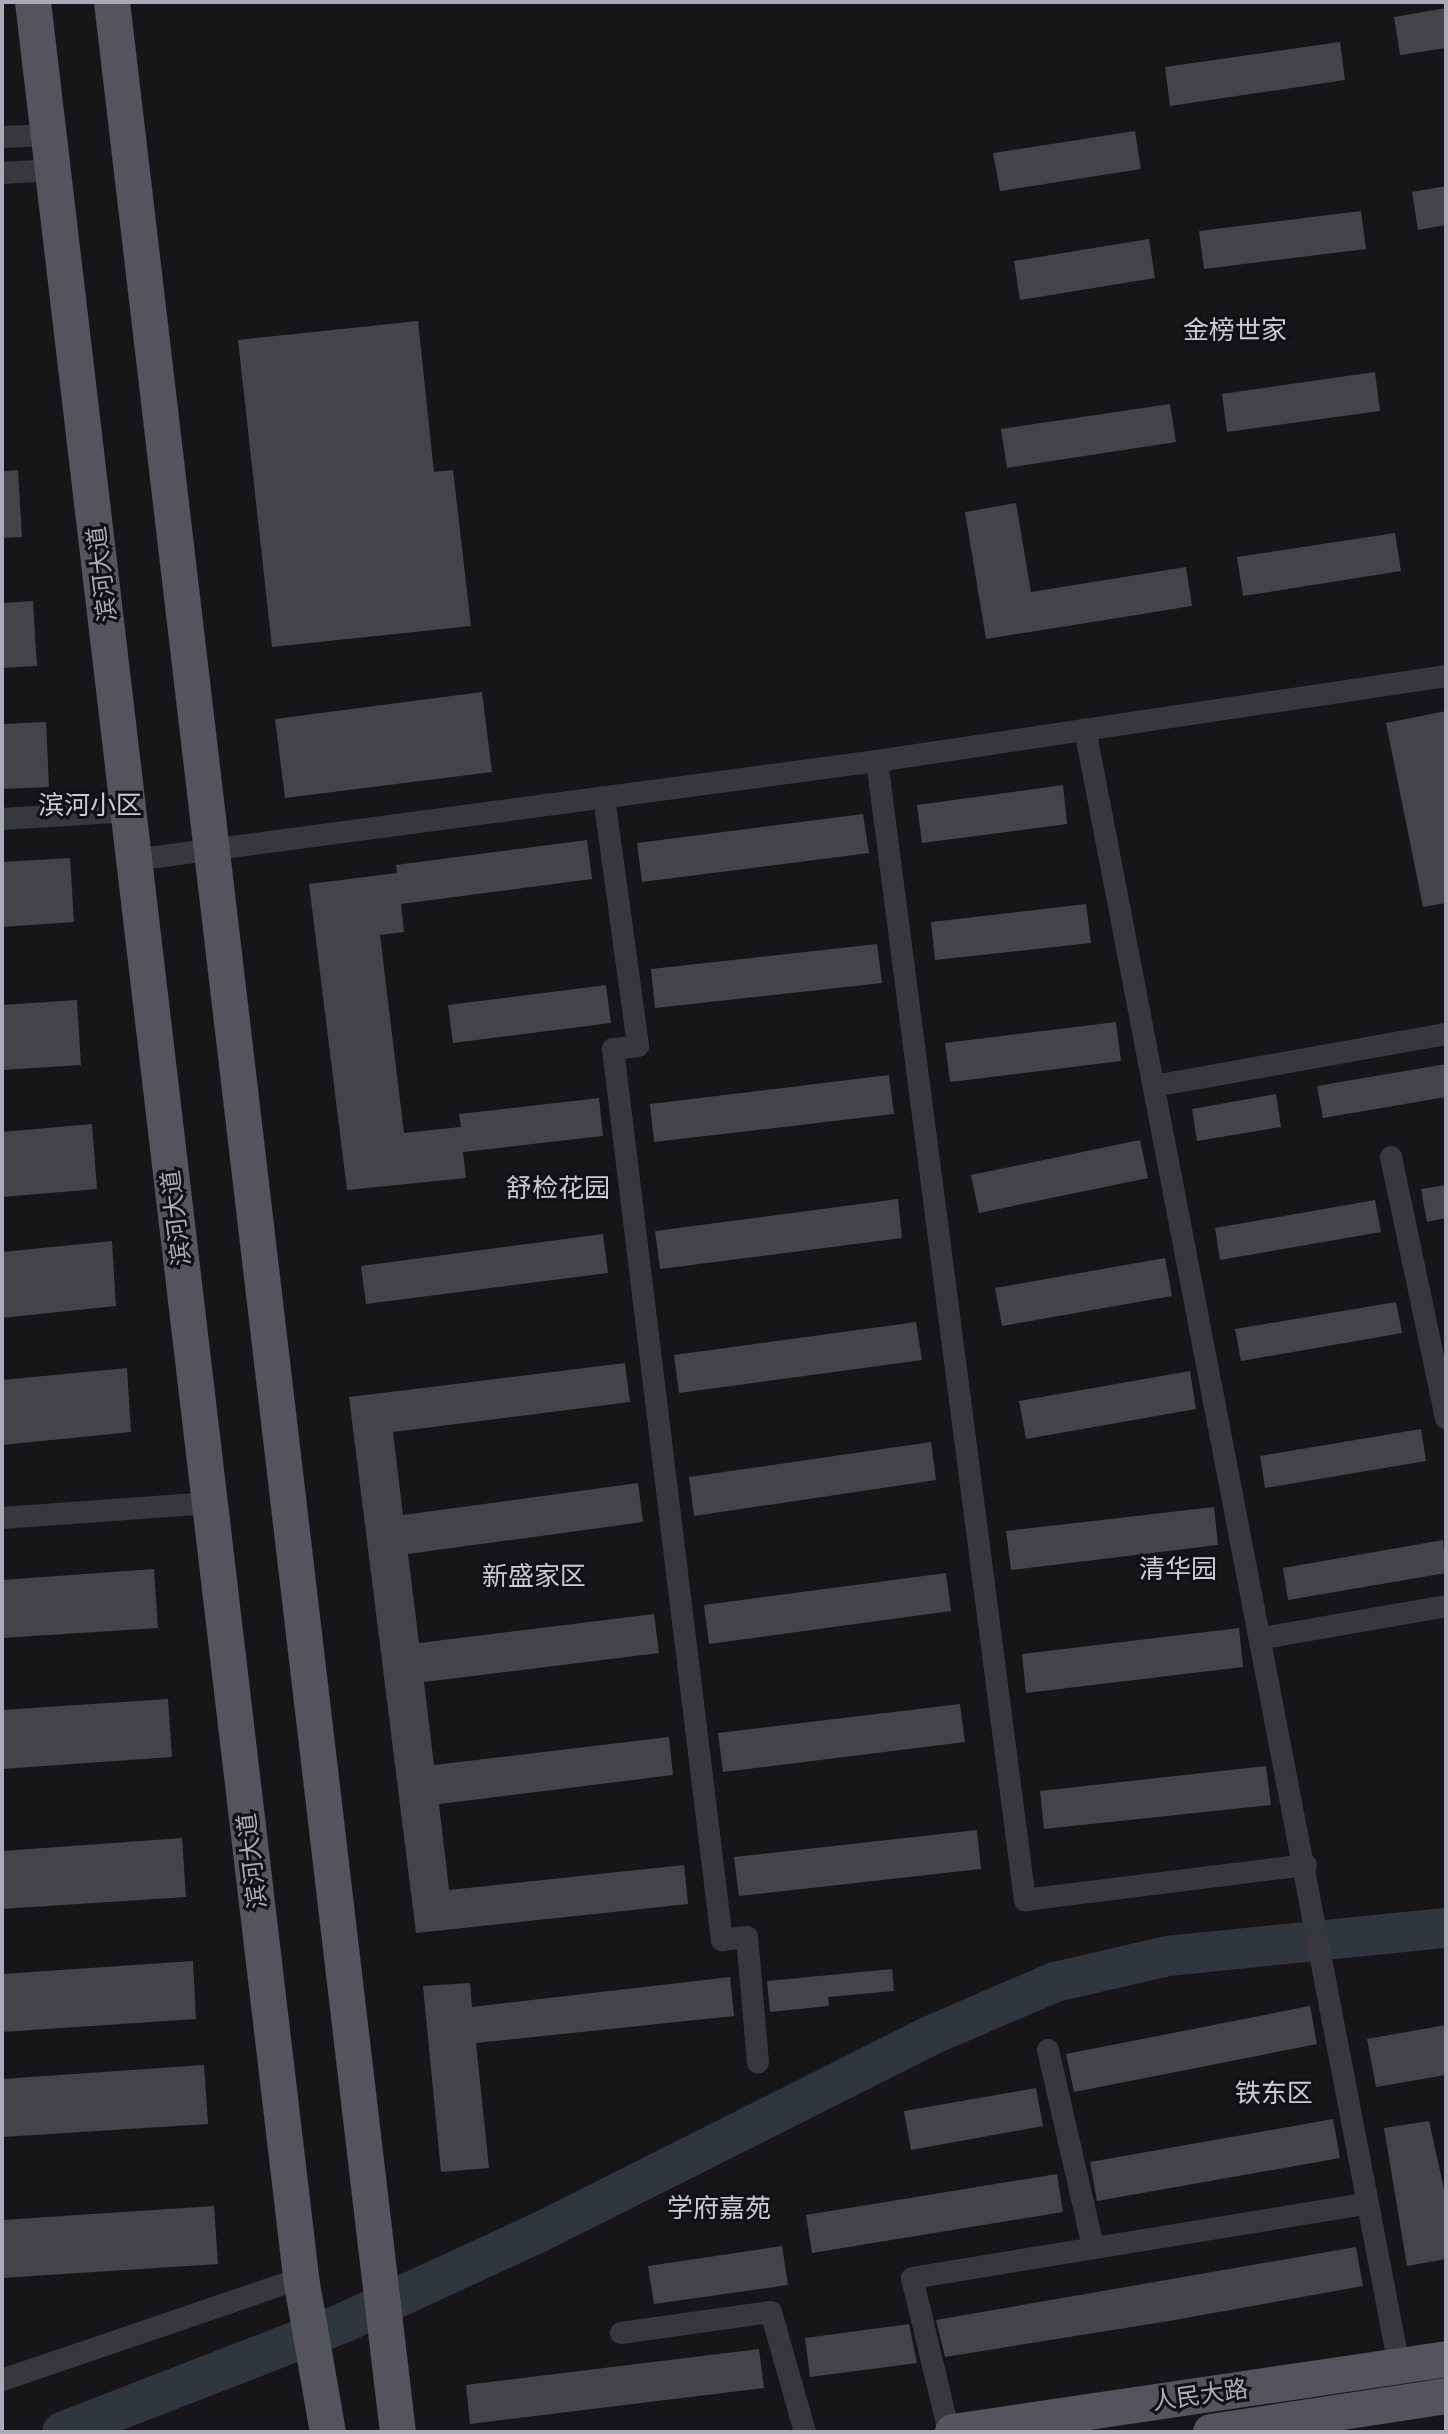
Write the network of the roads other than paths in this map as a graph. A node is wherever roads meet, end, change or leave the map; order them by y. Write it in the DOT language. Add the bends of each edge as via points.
graph roads {
  1 [pos="33,2"];
  2 [pos="112,2"];
  3 [pos="49,135"];
  4 [pos="2,137"];
  5 [pos="53,170"];
  6 [pos="2,173"];
  7 [pos="1446,676"];
  8 [pos="1085,729"];
  9 [pos="877,761"];
  10 [pos="604,797"];
  11 [pos="131,811"];
  12 [pos="2,819"];
  13 [pos="212,850"];
  14 [pos="134,860"];
  15 [pos="1446,1034"];
  16 [pos="1154,1086"];
  17 [pos="1391,1157"];
  18 [pos="1446,1418"];
  19 [pos="210,1503"];
  20 [pos="2,1518"];
  21 [pos="1446,1606"];
  22 [pos="1263,1638"];
  23 [pos="1306,1865"];
  24 [pos="1048,2050"];
  25 [pos="758,2063"];
  26 [pos="1368,2203"];
  27 [pos="1093,2247"];
  28 [pos="301,2278"];
  29 [pos="621,2333"];
  30 [pos="1446,2359"];
  31 [pos="1399,2366"];
  32 [pos="2,2380"];
  33 [pos="1446,2396"];
  34 [pos="328,2432"];
  35 [pos="398,2432"];
  36 [pos="805,2432"];
  37 [pos="951,2432"];
  38 [pos="1211,2432"];
  1 -- 3 [label="main road, 滨河大道"];
  2 -- 13 [label="main road"];
  3 -- 4 [label="street"];
  3 -- 5 [label="main road, 滨河大道"];
  5 -- 6 [label="street"];
  5 -- 11 [label="main road, 滨河大道"];
  7 -- 8 [label="street"];
  8 -- 9 [label="street"];
  8 -- 16 [label="street"];
  9 -- 10 [label="street"];
  9 -- 23 [label="street" via="1025,1900"];
  10 -- 13 [label="street"];
  10 -- 25 [label="street" via="638,1046 613,1049 722,1940 747,1937"];
  11 -- 12 [label="street"];
  11 -- 14 [label="main road, 滨河大道"];
  13 -- 14 [label="street"];
  13 -- 35 [label="main road"];
  14 -- 19 [label="main road, 滨河大道"];
  15 -- 16 [label="street"];
  16 -- 22 [label="street"];
  17 -- 18 [label="street"];
  19 -- 20 [label="street"];
  19 -- 28 [label="main road, 滨河大道"];
  21 -- 22 [label="street"];
  22 -- 23 [label="street"];
  23 -- 26 [label="street"];
  24 -- 27 [label="street"];
  26 -- 27 [label="street"];
  26 -- 31 [label="street"];
  27 -- 37 [label="street" via="912,2278"];
  28 -- 32 [label="street"];
  28 -- 34 [label="main road, 滨河大道"];
  29 -- 36 [label="street" via="771,2312"];
  30 -- 31 [label="main road, 人民大路"];
  31 -- 37 [label="main road, 人民大路"];
  33 -- 38 [label="main road, 人民大路"];
}
